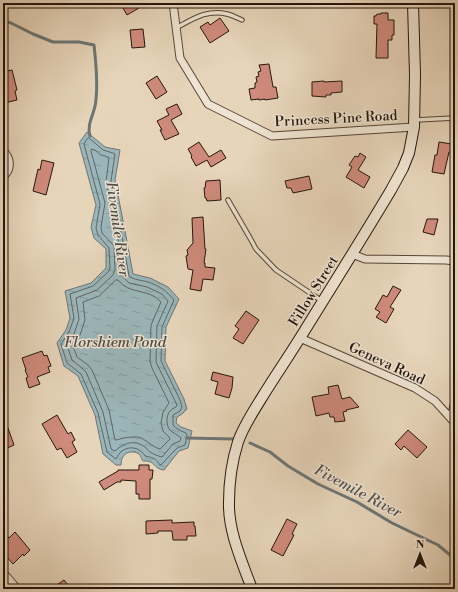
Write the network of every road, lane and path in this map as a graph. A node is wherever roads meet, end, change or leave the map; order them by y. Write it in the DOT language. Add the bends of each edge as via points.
graph roads {
  1 [pos="173,3"];
  2 [pos="413,3"];
  3 [pos="242,20"];
  4 [pos="176,28"];
  5 [pos="455,118"];
  6 [pos="414,123"];
  7 [pos="3,151"];
  8 [pos="3,176"];
  9 [pos="228,200"];
  10 [pos="352,254"];
  11 [pos="455,261"];
  12 [pos="323,301"];
  13 [pos="300,338"];
  14 [pos="455,401"];
  15 [pos="453,421"];
  16 [pos="3,574"];
  17 [pos="16,589"];
  18 [pos="252,589"];
  1 -- 4 [label="street, Princess Pine Road"];
  2 -- 6 [label="main road, Fillow Street"];
  3 -- 4 [label="lane" via="227,14 206,14"];
  4 -- 6 [label="street, Princess Pine Road" via="180,58 208,104 272,136"];
  5 -- 6 [label="lane"];
  6 -- 10 [label="main road, Fillow Street" via="404,168"];
  7 -- 8 [label="street" via="9,159 10,166 7,174"];
  9 -- 12 [label="lane" via="256,249 276,270"];
  10 -- 11 [label="street" via="365,259"];
  10 -- 12 [label="main road, Fillow Street"];
  12 -- 13 [label="main road, Fillow Street"];
  13 -- 15 [label="street, Geneva Road" via="415,388 435,401"];
  13 -- 18 [label="main road, Fillow Street" via="252,413 239,441 232,469 229,503 232,529"];
  14 -- 15 [label="street"];
  16 -- 17 [label="street"];
}
